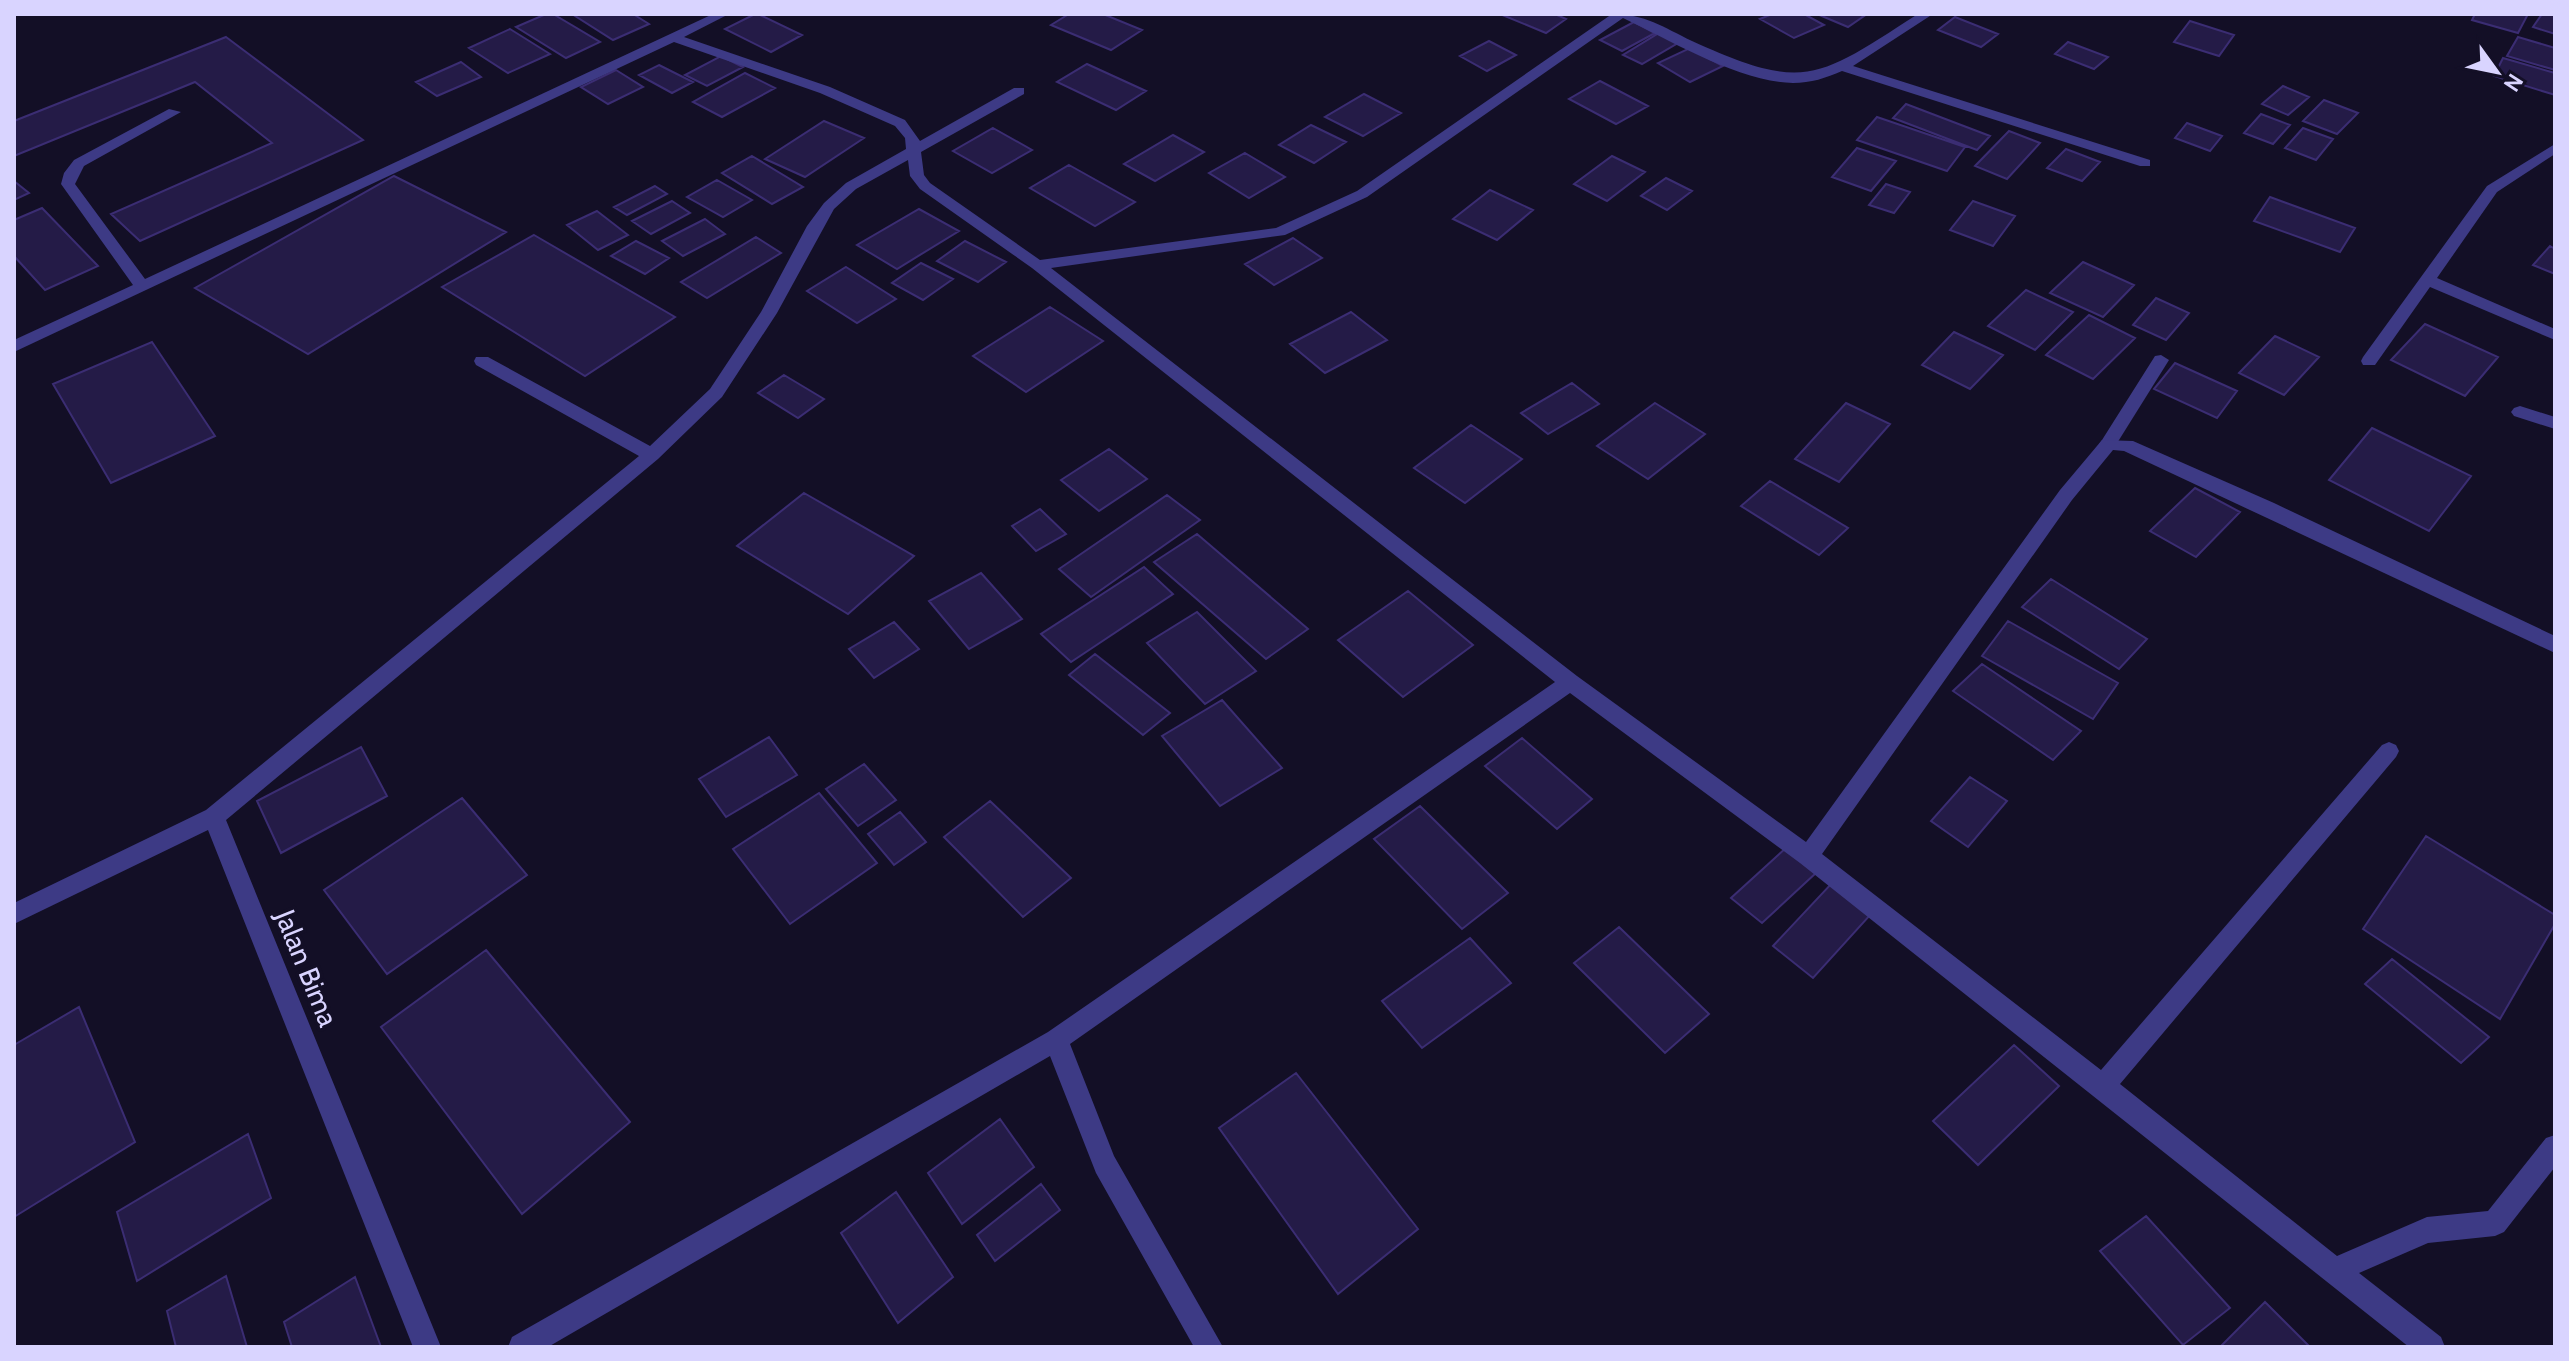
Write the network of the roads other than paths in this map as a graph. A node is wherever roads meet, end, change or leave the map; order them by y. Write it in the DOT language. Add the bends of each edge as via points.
graph roads {
  1 [pos="723,14"];
  2 [pos="1622,14"];
  3 [pos="1927,14"];
  4 [pos="674,38"];
  5 [pos="1843,67"];
  6 [pos="1019,91"];
  7 [pos="174,112"];
  8 [pos="2555,148"];
  9 [pos="914,152"];
  10 [pos="2145,163"];
  11 [pos="1037,265"];
  12 [pos="2428,280"];
  13 [pos="142,286"];
  14 [pos="2555,335"];
  15 [pos="15,345"];
  16 [pos="2161,360"];
  17 [pos="482,361"];
  18 [pos="2369,361"];
  19 [pos="2520,412"];
  20 [pos="2555,423"];
  21 [pos="2108,444"];
  22 [pos="652,455"];
  23 [pos="2555,645"];
  24 [pos="1570,682"];
  25 [pos="2389,751"];
  26 [pos="214,817"];
  27 [pos="1808,856"];
  28 [pos="14,914"];
  29 [pos="1056,1040"];
  30 [pos="2103,1086"];
  31 [pos="2555,1147"];
  32 [pos="2336,1270"];
  33 [pos="427,1347"];
  34 [pos="522,1347"];
  35 [pos="1209,1347"];
  36 [pos="2431,1347"];
  1 -- 4 [label="street"];
  2 -- 5 [label="street" via="1741,66 1785,79 1806,79"];
  2 -- 11 [label="street" via="1362,194 1327,212 1280,232 1242,239"];
  3 -- 5 [label="street"];
  4 -- 9 [label="street" via="882,114 912,137"];
  4 -- 13 [label="street"];
  5 -- 10 [label="street"];
  6 -- 9 [label="street"];
  7 -- 13 [label="street" via="79,163 68,184"];
  8 -- 12 [label="street" via="2492,189"];
  9 -- 11 [label="street" via="917,176 925,186"];
  9 -- 22 [label="street" via="851,186 829,206 716,393"];
  11 -- 24 [label="street"];
  12 -- 14 [label="street"];
  12 -- 18 [label="street"];
  13 -- 15 [label="street"];
  16 -- 21 [label="street"];
  17 -- 22 [label="street"];
  19 -- 20 [label="street"];
  21 -- 23 [label="street" via="2127,445 2240,495"];
  21 -- 27 [label="street"];
  22 -- 26 [label="street"];
  24 -- 27 [label="street"];
  24 -- 29 [label="street"];
  25 -- 30 [label="street"];
  26 -- 28 [label="street"];
  26 -- 33 [label="street, Jalan Bima"];
  27 -- 30 [label="street"];
  29 -- 34 [label="street"];
  29 -- 35 [label="street" via="1105,1164"];
  30 -- 32 [label="street"];
  31 -- 32 [label="street" via="2495,1223 2427,1230"];
  32 -- 36 [label="street"];
}
